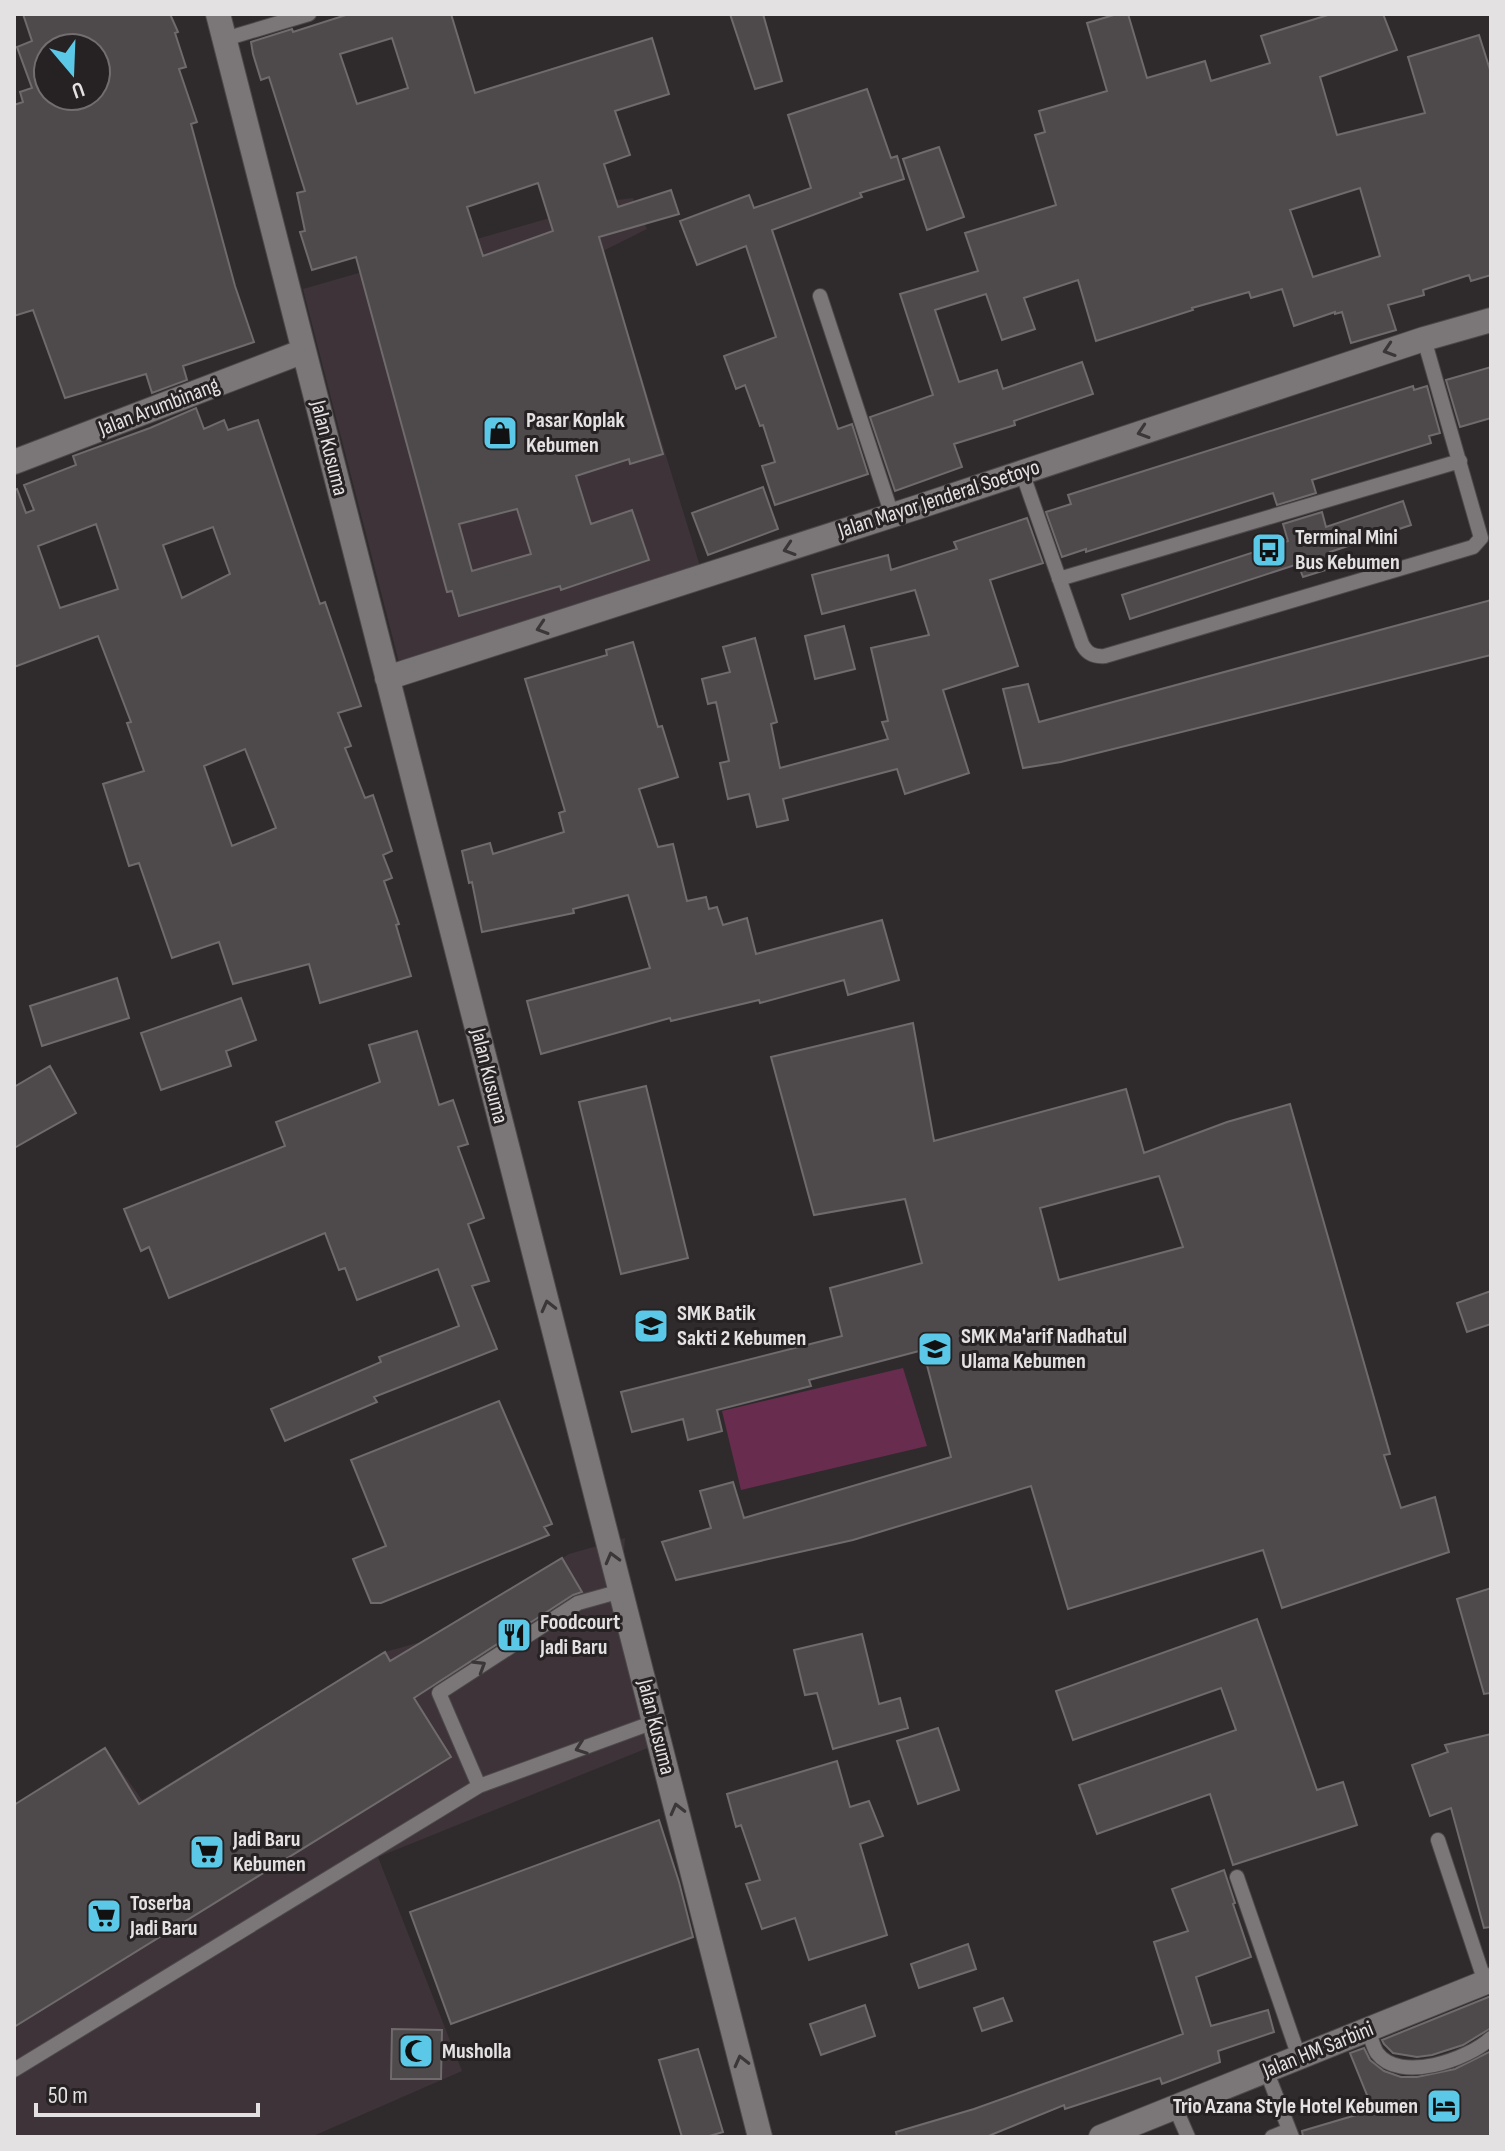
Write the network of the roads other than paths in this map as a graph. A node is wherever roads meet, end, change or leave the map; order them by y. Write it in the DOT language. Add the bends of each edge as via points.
graph roads {
  1 [pos="218,14"];
  2 [pos="309,14"];
  3 [pos="225,39"];
  4 [pos="820,296"];
  5 [pos="1491,320"];
  6 [pos="1424,339"];
  7 [pos="304,351"];
  8 [pos="1460,461"];
  9 [pos="14,462"];
  10 [pos="1022,472"];
  11 [pos="892,515"];
  12 [pos="1059,579"];
  13 [pos="387,678"];
  14 [pos="621,1591"];
  15 [pos="654,1722"];
  16 [pos="479,1786"];
  17 [pos="1438,1840"];
  18 [pos="1237,1877"];
  19 [pos="1488,1981"];
  20 [pos="1368,2030"];
  21 [pos="1491,2038"];
  22 [pos="1299,2057"];
  23 [pos="14,2070"];
  24 [pos="1266,2070"];
  25 [pos="1175,2107"];
  26 [pos="1291,2134"];
  27 [pos="760,2137"];
  28 [pos="1101,2137"];
  29 [pos="1188,2137"];
  30 [pos="1272,2137"];
  1 -- 3 [label="main road, Jalan Kusuma"];
  2 -- 3 [label="lane"];
  3 -- 7 [label="main road, Jalan Kusuma"];
  4 -- 11 [label="lane"];
  5 -- 6 [label="main road, Jalan Mayor Jenderal Soetoyo"];
  6 -- 8 [label="lane"];
  6 -- 10 [label="main road, Jalan Mayor Jenderal Soetoyo, one-way"];
  7 -- 9 [label="main road, Jalan Arumbinang"];
  7 -- 13 [label="main road, Jalan Kusuma"];
  8 -- 12 [label="lane"];
  8 -- 12 [label="lane" via="1481,538 1473,547 1105,656 1086,652"];
  10 -- 11 [label="main road, Jalan Mayor Jenderal Soetoyo"];
  10 -- 12 [label="lane"];
  11 -- 13 [label="main road, Jalan Mayor Jenderal Soetoyo, one-way"];
  14 -- 13 [label="main road, Jalan Kusuma, one-way"];
  14 -- 15 [label="main road, Jalan Kusuma"];
  16 -- 14 [label="lane, one-way" via="439,1691 578,1603"];
  15 -- 16 [label="lane, one-way"];
  27 -- 15 [label="main road, Jalan Kusuma, one-way"];
  16 -- 23 [label="lane"];
  17 -- 19 [label="lane"];
  18 -- 22 [label="lane"];
  19 -- 20 [label="main road, Jalan HM Sarbini"];
  20 -- 21 [label="lane" via="1378,2054 1401,2069 1425,2068 1480,2049"];
  20 -- 22 [label="main road, Jalan HM Sarbini"];
  22 -- 24 [label="main road, Jalan HM Sarbini"];
  24 -- 25 [label="main road, Jalan HM Sarbini"];
  24 -- 26 [label="lane"];
  25 -- 28 [label="main road, Jalan HM Sarbini"];
  25 -- 29 [label="lane"];
  26 -- 30 [label="lane"];
}
